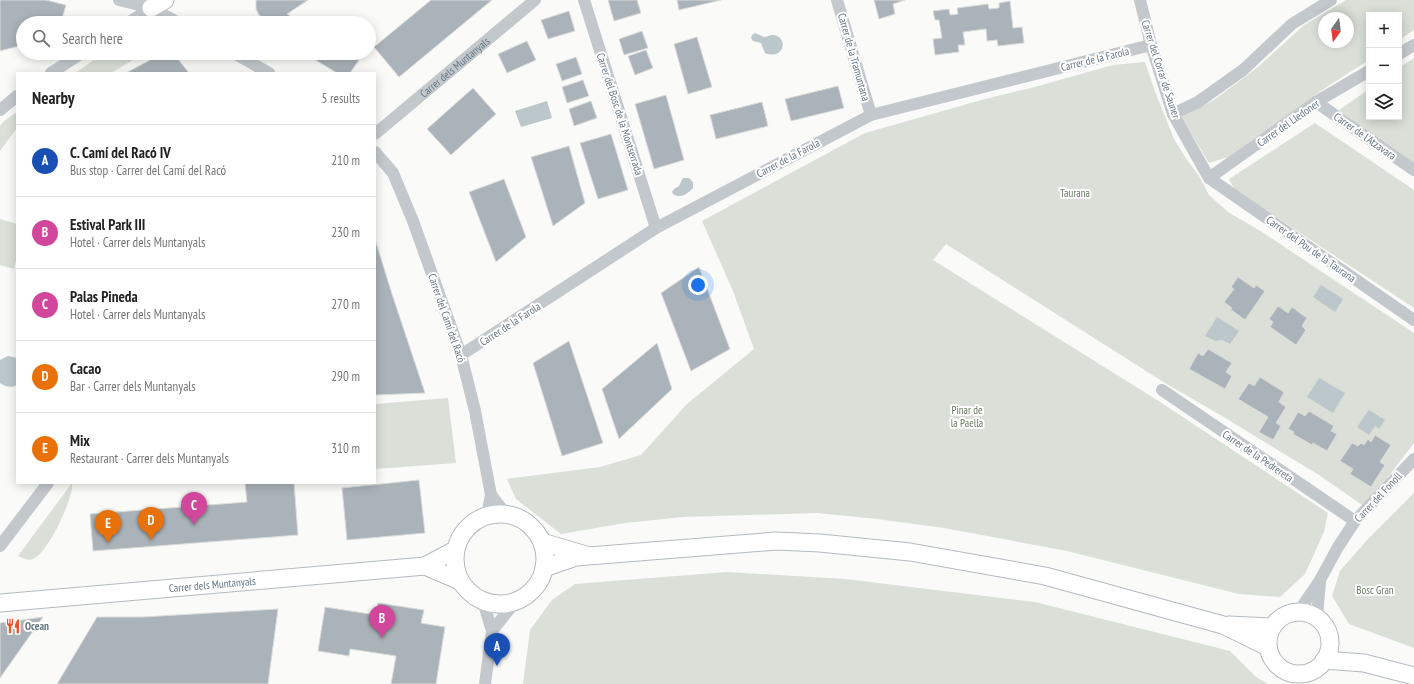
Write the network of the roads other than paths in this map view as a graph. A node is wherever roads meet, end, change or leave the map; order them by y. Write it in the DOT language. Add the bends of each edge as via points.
graph roads {
  1 [pos="119,0"];
  2 [pos="535,0"];
  3 [pos="584,0"];
  4 [pos="837,0"];
  5 [pos="1140,0"];
  6 [pos="1331,0"];
  7 [pos="158,4"];
  8 [pos="139,16"];
  9 [pos="171,16"];
  10 [pos="1151,45"];
  11 [pos="1414,45"];
  12 [pos="1402,52"];
  13 [pos="71,60"];
  14 [pos="246,60"];
  15 [pos="53,72"];
  16 [pos="267,72"];
  17 [pos="1366,73"];
  18 [pos="16,97"];
  19 [pos="1316,102"];
  20 [pos="0,110"];
  21 [pos="1173,114"];
  22 [pos="871,115"];
  23 [pos="376,133"];
  24 [pos="376,153"];
  25 [pos="1414,170"];
  26 [pos="1208,178"];
  27 [pos="656,228"];
  28 [pos="1414,320"];
  29 [pos="462,355"];
  30 [pos="1162,390"];
  31 [pos="1414,458"];
  32 [pos="47,484"];
  33 [pos="491,495"];
  34 [pos="506,514"];
  35 [pos="487,515"];
  36 [pos="1355,521"];
  37 [pos="542,542"];
  38 [pos="0,546"];
  39 [pos="455,550"];
  40 [pos="582,556"];
  41 [pos="425,566"];
  42 [pos="544,568"];
  43 [pos="1320,580"];
  44 [pos="460,581"];
  45 [pos="483,601"];
  46 [pos="515,602"];
  47 [pos="0,603"];
  48 [pos="1299,611"];
  49 [pos="1317,617"];
  50 [pos="1223,625"];
  51 [pos="1272,626"];
  52 [pos="492,631"];
  53 [pos="1330,639"];
  54 [pos="1268,647"];
  55 [pos="1324,660"];
  56 [pos="1364,663"];
  57 [pos="1414,676"];
  58 [pos="485,684"];
  1 -- 7 [label="street"];
  2 -- 23 [label="street, Carrer dels Muntanyals"];
  3 -- 27 [label="street, Carrer del Bosc de la Montserrada"];
  4 -- 22 [label="street, Carrer de la Tramuntana"];
  5 -- 10 [label="street, Carrer del Corrar de Sauner"];
  6 -- 21 [label="street" via="1292,24 1242,70 1198,102"];
  7 -- 8 [label="street"];
  7 -- 9 [label="street"];
  10 -- 21 [label="street, Carrer del Corrar de Sauner"];
  10 -- 22 [label="street, Carrer de la Farola"];
  11 -- 12 [label="street"];
  13 -- 15 [label="street"];
  14 -- 16 [label="street"];
  17 -- 19 [label="street, Carrer del Lledoner"];
  18 -- 20 [label="street"];
  19 -- 25 [label="street, Carrer de l'Atzavara"];
  19 -- 26 [label="street, Carrer del Lledoner"];
  21 -- 26 [label="street, Carrer del Corrar de Sauner"];
  22 -- 27 [label="street, Carrer de la Farola"];
  24 -- 29 [label="street, Carrer del Camí del Racó" via="393,173 402,193"];
  26 -- 28 [label="street, Carrer del Pou de la Taurana"];
  27 -- 29 [label="street, Carrer de la Farola"];
  29 -- 33 [label="street, Carrer del Camí del Racó"];
  30 -- 36 [label="street, Carrer de la Pedrereta"];
  31 -- 36 [label="street, Carrer del Fonoll"];
  32 -- 38 [label="street"];
  33 -- 34 [label="street, Carrer del Camí del Racó"];
  33 -- 35 [label="street, Carrer del Camí del Racó"];
  34 -- 35 [label="street"];
  34 -- 37 [label="street" via="515,516 531,526"];
  35 -- 39 [label="street" via="466,528"];
  36 -- 43 [label="street, Carrer del Fonoll"];
  37 -- 40 [label="street"];
  37 -- 42 [label="street"];
  39 -- 41 [label="street, Carrer dels Muntanyals"];
  39 -- 44 [label="street" via="455,566"];
  40 -- 42 [label="street"];
  40 -- 50 [label="street" via="776,541 910,552 1045,576"];
  41 -- 44 [label="street, Carrer dels Muntanyals"];
  41 -- 47 [label="street, Carrer dels Muntanyals"];
  42 -- 46 [label="street" via="534,589"];
  43 -- 48 [label="street, Carrer del Fonoll"];
  43 -- 49 [label="street, Carrer del Fonoll"];
  44 -- 45 [label="street" via="474,597"];
  45 -- 46 [label="street" via="499,604"];
  45 -- 52 [label="street"];
  46 -- 52 [label="street"];
  48 -- 49 [label="street"];
  48 -- 51 [label="street" via="1288,613"];
  49 -- 53 [label="street" via="1324,623"];
  50 -- 51 [label="street"];
  50 -- 54 [label="street"];
  51 -- 54 [label="street"];
  52 -- 58 [label="street"];
  53 -- 55 [label="street" via="1328,654"];
  53 -- 56 [label="street"];
  54 -- 55 [label="street" via="1271,657 1278,666 1297,674 1317,668"];
  55 -- 56 [label="street"];
  56 -- 57 [label="street"];
}
